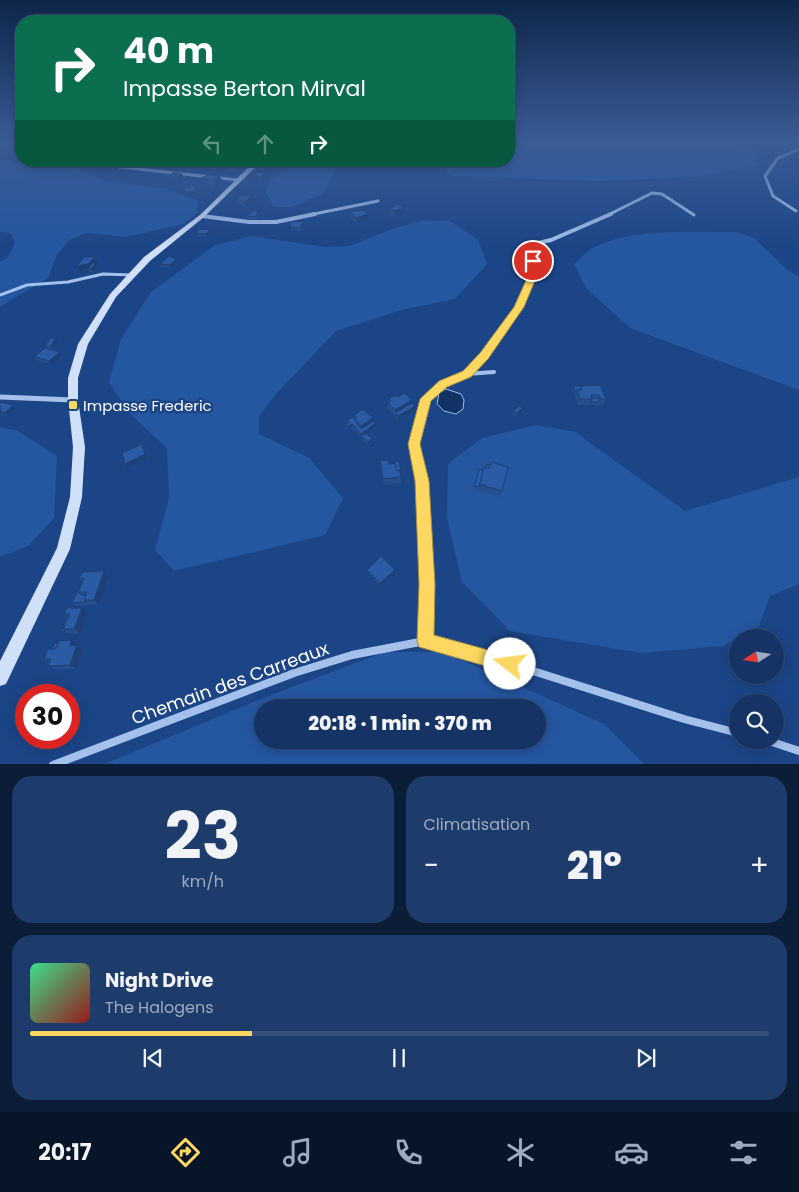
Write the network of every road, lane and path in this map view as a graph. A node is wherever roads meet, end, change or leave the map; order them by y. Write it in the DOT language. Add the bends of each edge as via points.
graph roads {
  1 [pos="199,176"];
  2 [pos="243,176"];
  3 [pos="765,176"];
  4 [pos="238,180"];
  5 [pos="378,201"];
  6 [pos="796,211"];
  7 [pos="694,215"];
  8 [pos="202,216"];
  9 [pos="132,275"];
  10 [pos="0,295"];
  11 [pos="494,372"];
  12 [pos="467,374"];
  13 [pos="0,397"];
  14 [pos="73,400"];
  15 [pos="425,641"];
  16 [pos="0,678"];
  17 [pos="729,731"];
  18 [pos="784,746"];
  19 [pos="799,751"];
  20 [pos="53,764"];
  1 -- 4 [label="street"];
  2 -- 4 [label="main road"];
  3 -- 6 [label="street" via="773,196"];
  4 -- 8 [label="main road"];
  5 -- 8 [label="street" via="276,222"];
  7 -- 12 [label="street" via="662,194 652,193 607,216 534,244 532,276 519,307"];
  8 -- 9 [label="main road" via="147,258"];
  9 -- 10 [label="lane" via="103,274 27,286"];
  9 -- 14 [label="main road" via="113,296 83,344 73,378"];
  11 -- 12 [label="lane"];
  12 -- 15 [label="street" via="443,384 426,399 414,444 422,481 427,584"];
  13 -- 14 [label="street"];
  14 -- 16 [label="main road" via="79,447 76,496 63,549"];
  15 -- 17 [label="street, Chemain des Carreaux"];
  15 -- 20 [label="street, Chemain des Carreaux" via="352,655 294,673"];
  18 -- 19 [label="street"];
}
